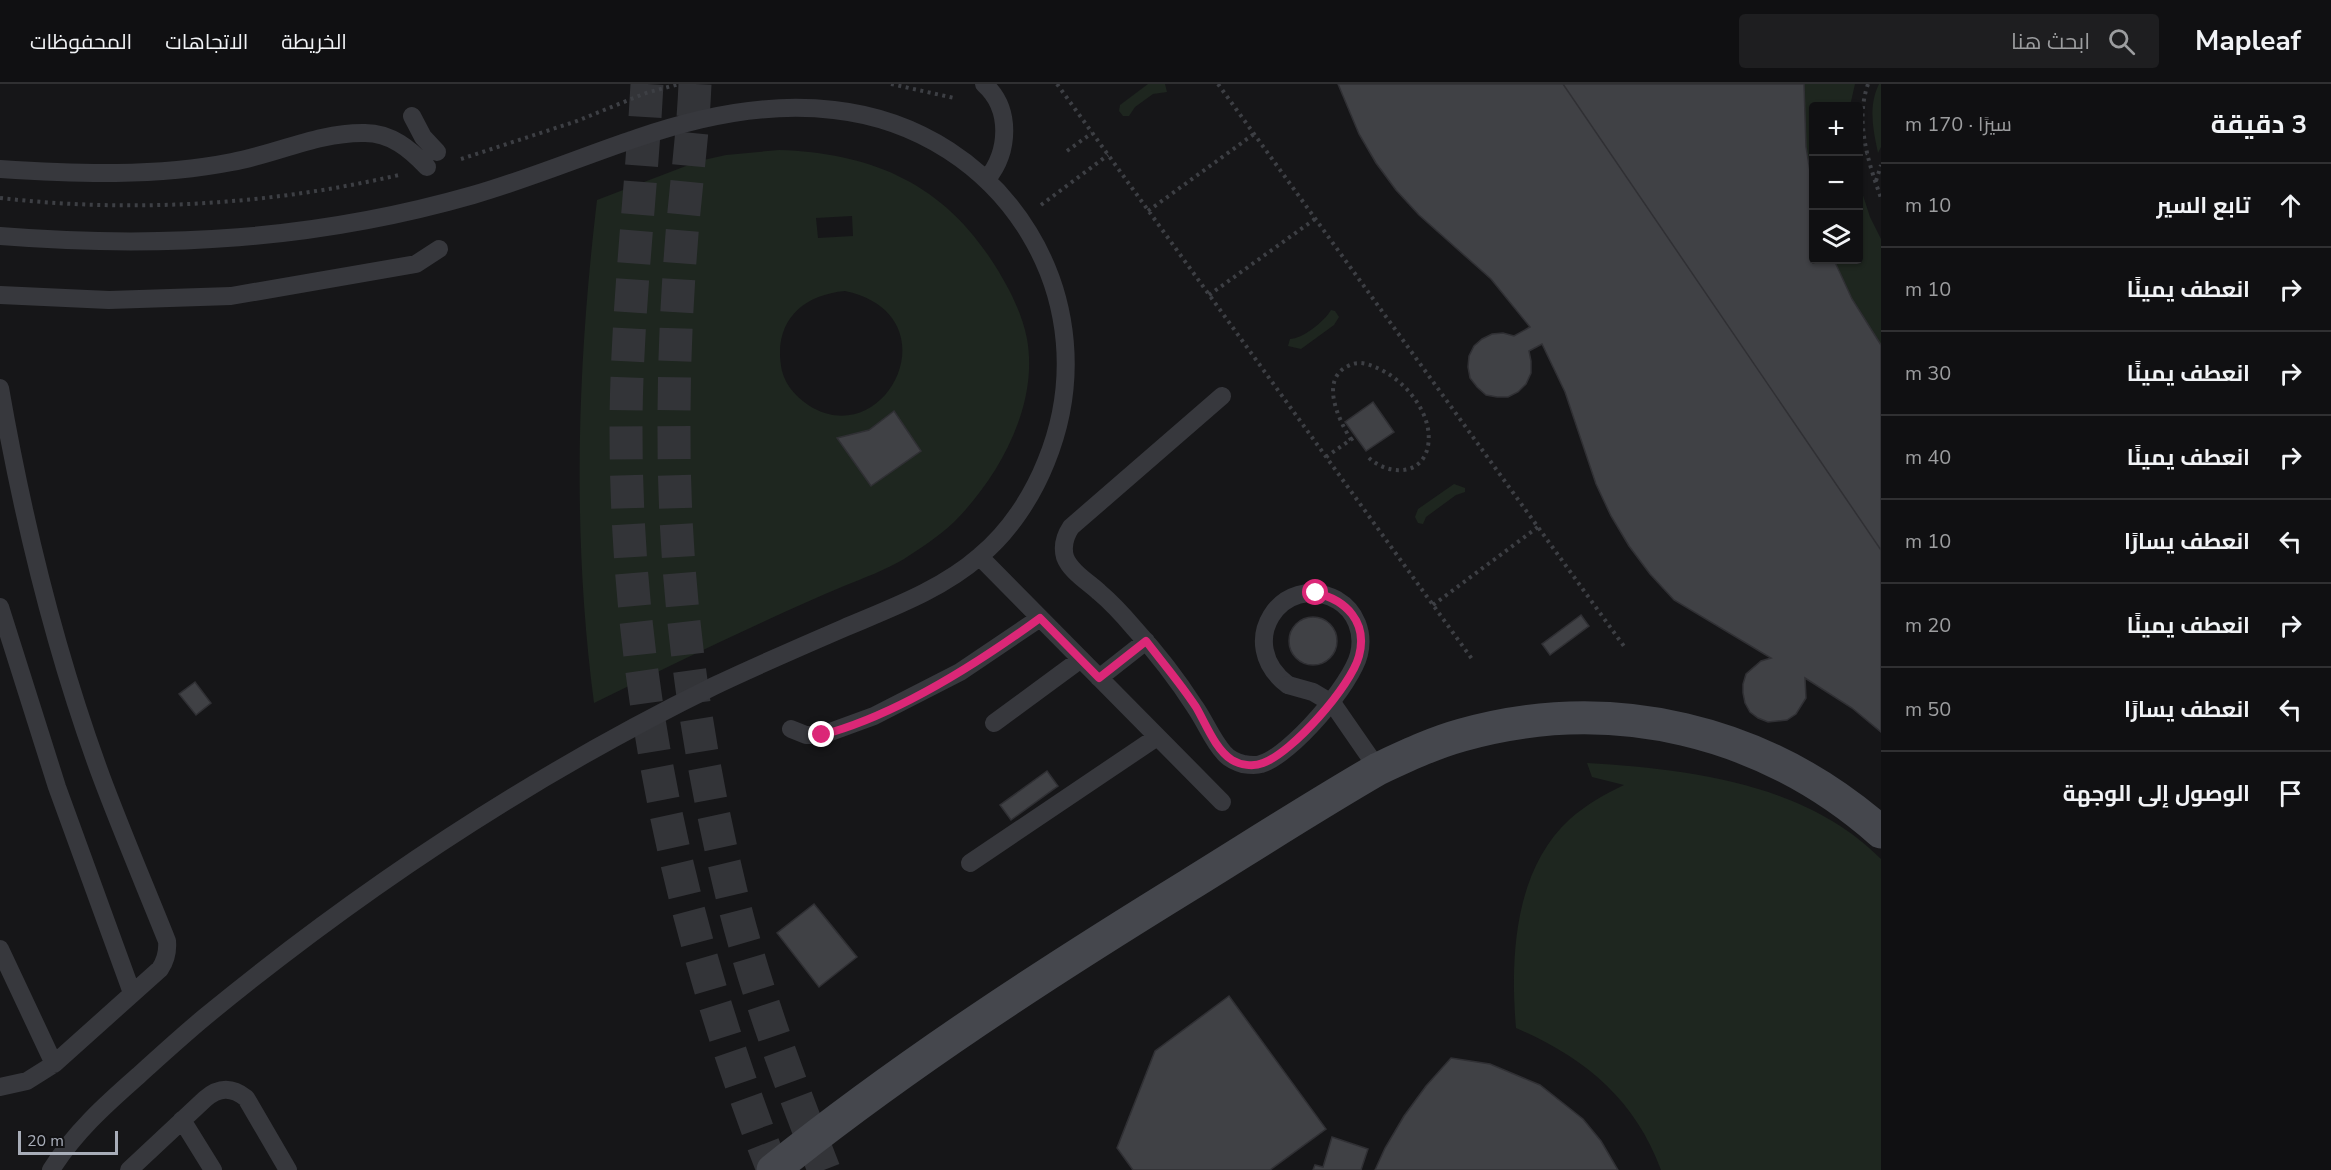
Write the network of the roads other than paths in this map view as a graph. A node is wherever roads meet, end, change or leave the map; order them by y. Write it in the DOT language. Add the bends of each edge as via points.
graph roads {
  1 [pos="984,84"];
  2 [pos="412,116"];
  3 [pos="0,169"];
  4 [pos="987,179"];
  5 [pos="0,236"];
  6 [pos="440,249"];
  7 [pos="0,295"];
  8 [pos="0,388"];
  9 [pos="1222,396"];
  10 [pos="980,557"];
  11 [pos="0,607"];
  12 [pos="1040,618"];
  13 [pos="1146,641"];
  14 [pos="1081,659"];
  15 [pos="1099,678"];
  16 [pos="994,723"];
  17 [pos="791,729"];
  18 [pos="1158,737"];
  19 [pos="1378,769"];
  20 [pos="1221,802"];
  21 [pos="1881,832"];
  22 [pos="970,863"];
  23 [pos="0,949"];
  24 [pos="132,993"];
  25 [pos="54,1064"];
  26 [pos="0,1087"];
  27 [pos="182,1120"];
  28 [pos="135,1168"];
  29 [pos="51,1170"];
  30 [pos="213,1170"];
  31 [pos="288,1170"];
  32 [pos="773,1170"];
  1 -- 4 [label="lane" via="1000,108 1005,133 1000,158"];
  2 -- 3 [label="lane" via="432,159 395,140 366,133 303,142 231,163 185,168 92,173"];
  4 -- 5 [label="lane" via="952,151 896,123 860,113 779,108 733,111 687,121 471,195 337,226 178,242 87,242"];
  4 -- 10 [label="lane" via="1021,220 1047,268 1065,338 1066,375 1053,446 1039,479 1020,511"];
  6 -- 7 [label="lane" via="416,264 231,296 109,300"];
  8 -- 24 [label="lane" via="28,529 74,693 123,834 167,941 160,969"];
  9 -- 13 [label="lane" via="1066,534 1064,550 1070,566"];
  10 -- 12 [label="lane"];
  10 -- 29 [label="lane" via="915,598 727,680 622,734 441,841 353,901 187,1032 88,1121"];
  11 -- 24 [label="lane" via="57,788"];
  12 -- 14 [label="lane"];
  12 -- 17 [label="lane" via="960,672 874,716 822,735 806,735"];
  13 -- 15 [label="lane"];
  13 -- 19 [label="lane, bridge" via="1196,708 1223,753 1241,764 1262,764 1309,728 1325,710 1353,670 1359,656 1359,627 1342,603 1323,594 1301,594 1276,609 1268,621 1264,643 1268,664 1288,685 1313,692 1333,704"];
  14 -- 15 [label="lane"];
  14 -- 16 [label="lane"];
  15 -- 18 [label="lane"];
  18 -- 20 [label="lane"];
  18 -- 22 [label="lane"];
  19 -- 21 [label="main road, bridge" via="1461,735 1505,725 1561,718 1639,720 1716,738 1768,757 1808,778"];
  19 -- 32 [label="main road, bridge" via="1031,985 851,1110"];
  23 -- 25 [label="lane"];
  24 -- 25 [label="lane"];
  25 -- 26 [label="lane" via="27,1081"];
  27 -- 28 [label="lane"];
  27 -- 30 [label="lane"];
  27 -- 31 [label="lane" via="212,1092 239,1092"];
}
